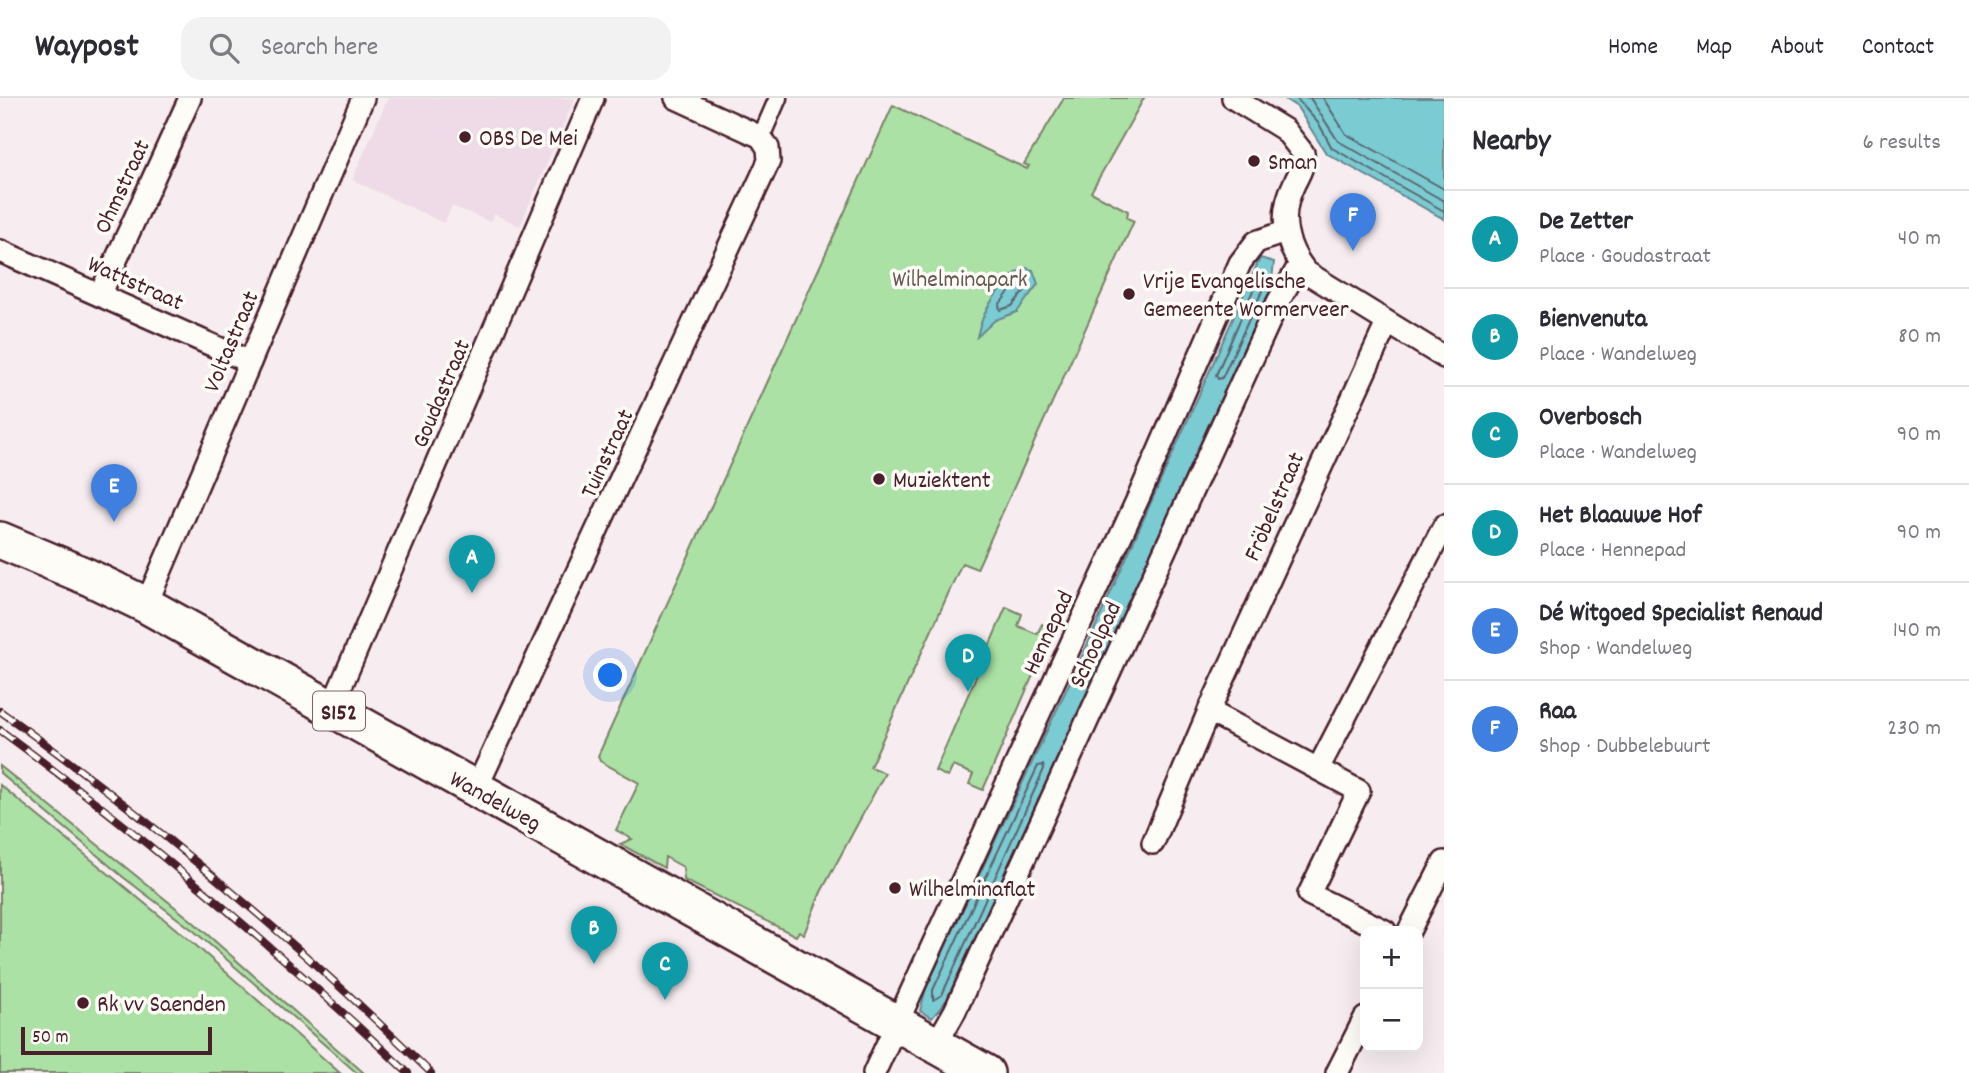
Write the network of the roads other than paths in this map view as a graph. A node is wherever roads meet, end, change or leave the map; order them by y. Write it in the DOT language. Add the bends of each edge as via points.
graph roads {
  1 [pos="190,98"];
  2 [pos="363,98"];
  3 [pos="593,98"];
  4 [pos="676,98"];
  5 [pos="778,98"];
  6 [pos="1233,98"];
  7 [pos="761,137"];
  8 [pos="1285,232"];
  9 [pos="0,251"];
  10 [pos="1300,264"];
  11 [pos="100,295"];
  12 [pos="1387,323"];
  13 [pos="1444,357"];
  14 [pos="250,362"];
  15 [pos="1444,526"];
  16 [pos="0,540"];
  17 [pos="146,606"];
  18 [pos="332,707"];
  19 [pos="1209,711"];
  20 [pos="1318,769"];
  21 [pos="476,789"];
  22 [pos="1153,843"];
  23 [pos="1444,862"];
  24 [pos="1375,926"];
  25 [pos="1412,926"];
  26 [pos="1360,1028"];
  27 [pos="915,1035"];
  28 [pos="874,1073"];
  29 [pos="986,1073"];
  30 [pos="1337,1073"];
  1 -- 11 [label="street, Ohmstraat"];
  2 -- 14 [label="street, Voltastraat"];
  3 -- 18 [label="street, Goudastraat"];
  4 -- 7 [label="street"];
  5 -- 7 [label="street"];
  6 -- 8 [label="street" via="1285,130 1303,153 1302,167 1285,204"];
  7 -- 21 [label="street, Tuinstraat" via="769,161"];
  8 -- 10 [label="street"];
  8 -- 27 [label="street, Hennepad" via="1256,242 1240,262"];
  9 -- 11 [label="street, Wattstraat"];
  10 -- 12 [label="street" via="1315,281"];
  10 -- 27 [label="street, Schoolpad" via="1278,302 956,1011"];
  11 -- 14 [label="street, Wattstraat"];
  12 -- 13 [label="street"];
  12 -- 19 [label="street, Fröbelstraat"];
  14 -- 17 [label="street, Voltastraat"];
  15 -- 20 [label="street"];
  16 -- 17 [label="main road, Wandelweg / S152"];
  17 -- 18 [label="main road, Wandelweg / S152"];
  18 -- 21 [label="main road, Wandelweg / S152"];
  19 -- 20 [label="street"];
  19 -- 22 [label="street, Fröbelstraat"];
  20 -- 24 [label="street" via="1359,791 1309,894"];
  21 -- 27 [label="main road, Wandelweg / S152"];
  23 -- 25 [label="street"];
  26 -- 30 [label="street"];
  27 -- 28 [label="street, Hennepad"];
  27 -- 29 [label="main road, Wandelweg / S152"];
}
